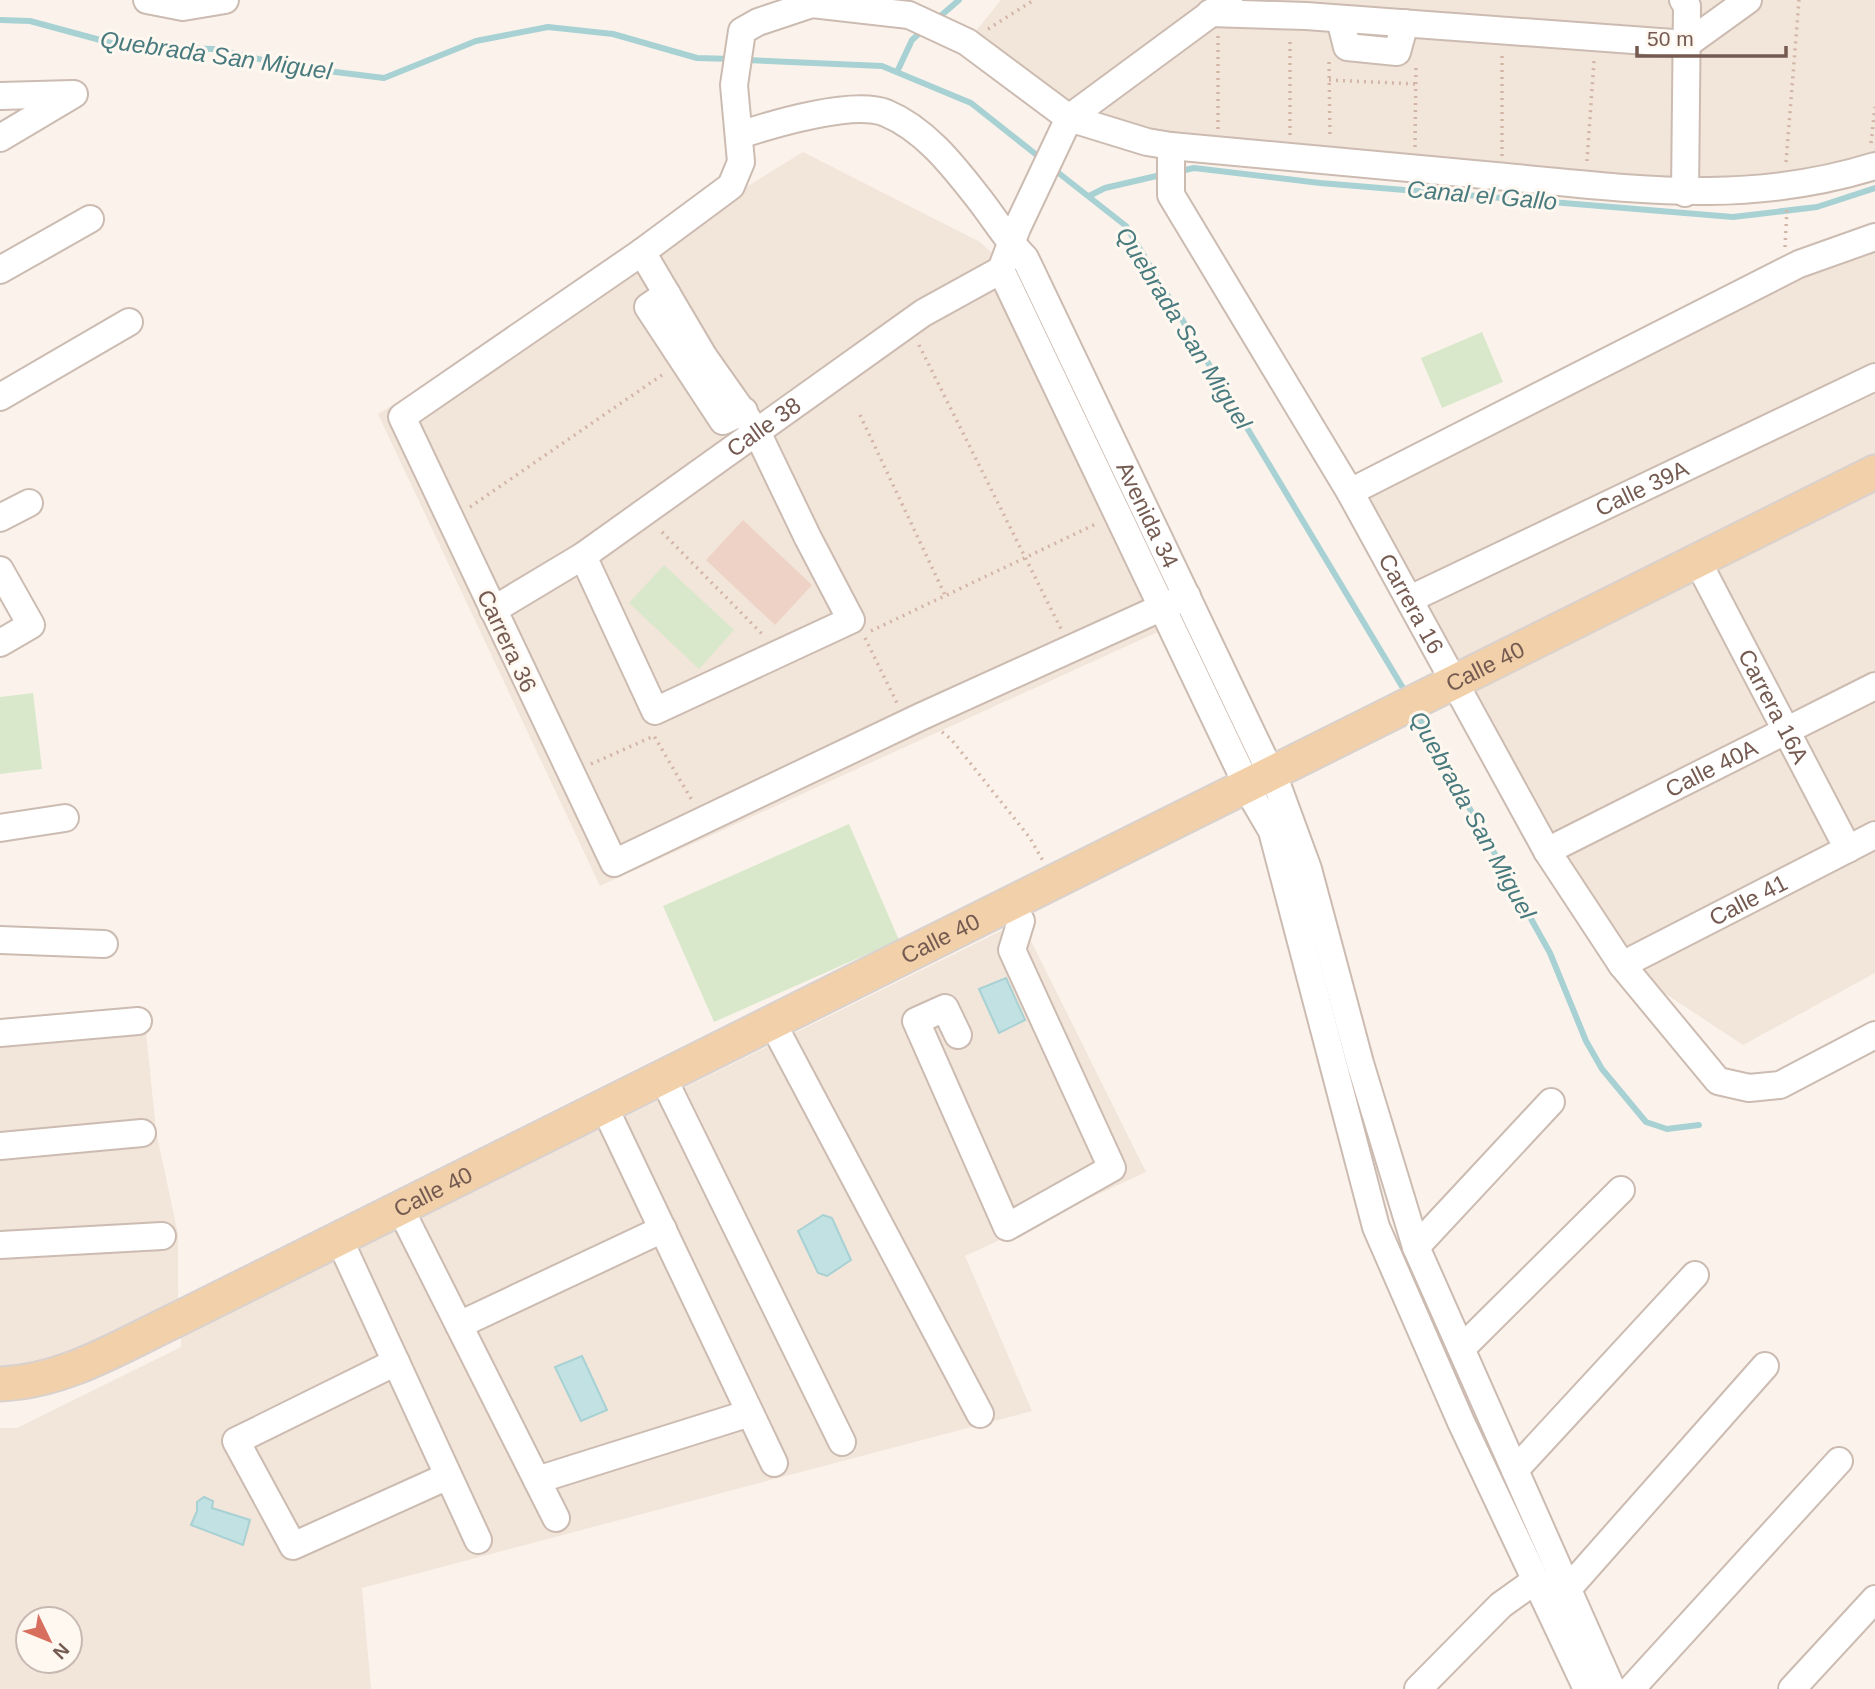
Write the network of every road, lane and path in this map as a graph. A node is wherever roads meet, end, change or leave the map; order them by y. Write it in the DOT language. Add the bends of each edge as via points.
graph roads {
  1 [pos="147,0"];
  2 [pos="225,0"];
  3 [pos="1034,0"];
  4 [pos="1683,0"];
  5 [pos="1748,0"];
  6 [pos="1799,0"];
  7 [pos="810,2"];
  8 [pos="1219,16"];
  9 [pos="1290,36"];
  10 [pos="964,40"];
  11 [pos="1502,42"];
  12 [pos="1687,44"];
  13 [pos="1595,48"];
  14 [pos="1329,58"];
  15 [pos="1416,61"];
  16 [pos="1329,80"];
  17 [pos="1416,84"];
  18 [pos="0,96"];
  19 [pos="1875,107"];
  20 [pos="1066,124"];
  21 [pos="740,135"];
  22 [pos="1218,137"];
  23 [pos="0,138"];
  24 [pos="1290,143"];
  25 [pos="1330,147"];
  26 [pos="1171,154"];
  27 [pos="1415,158"];
  28 [pos="1872,159"];
  29 [pos="1502,163"];
  30 [pos="1786,165"];
  31 [pos="1586,169"];
  32 [pos="1685,193"];
  33 [pos="1787,200"];
  34 [pos="90,219"];
  35 [pos="1014,236"];
  36 [pos="1875,237"];
  37 [pos="642,252"];
  38 [pos="1785,253"];
  39 [pos="0,270"];
  40 [pos="1001,270"];
  41 [pos="129,322"];
  42 [pos="916,339"];
  43 [pos="662,375"];
  44 [pos="1875,377"];
  45 [pos="0,397"];
  46 [pos="860,415"];
  47 [pos="749,428"];
  48 [pos="1875,472"];
  49 [pos="1350,492"];
  50 [pos="1875,494"];
  51 [pos="29,503"];
  52 [pos="469,508"];
  53 [pos="0,517"];
  54 [pos="1109,518"];
  55 [pos="654,522"];
  56 [pos="583,556"];
  57 [pos="1025,558"];
  58 [pos="0,570"];
  59 [pos="1702,571"];
  60 [pos="945,595"];
  61 [pos="1410,599"];
  62 [pos="1175,601"];
  63 [pos="493,610"];
  64 [pos="1065,637"];
  65 [pos="771,642"];
  66 [pos="0,643"];
  67 [pos="1875,686"];
  68 [pos="1451,694"];
  69 [pos="911,715"];
  70 [pos="1786,733"];
  71 [pos="580,768"];
  72 [pos="1263,787"];
  73 [pos="698,810"];
  74 [pos="65,818"];
  75 [pos="0,828"];
  76 [pos="1875,835"];
  77 [pos="1848,849"];
  78 [pos="1547,851"];
  79 [pos="1059,890"];
  80 [pos="1016,911"];
  81 [pos="0,940"];
  82 [pos="104,944"];
  83 [pos="1622,965"];
  84 [pos="860,989"];
  85 [pos="138,1021"];
  86 [pos="0,1033"];
  87 [pos="958,1035"];
  88 [pos="1875,1035"];
  89 [pos="781,1039"];
  90 [pos="667,1085"];
  91 [pos="1550,1102"];
  92 [pos="607,1115"];
  93 [pos="142,1133"];
  94 [pos="0,1146"];
  95 [pos="1621,1190"];
  96 [pos="408,1224"];
  97 [pos="663,1229"];
  98 [pos="162,1236"];
  99 [pos="0,1245"];
  100 [pos="1416,1247"];
  101 [pos="343,1248"];
  102 [pos="1695,1275"];
  103 [pos="459,1325"];
  104 [pos="1462,1348"];
  105 [pos="396,1362"];
  106 [pos="1765,1366"];
  107 [pos="0,1384"];
  108 [pos="0,1402"];
  109 [pos="750,1413"];
  110 [pos="980,1413"];
  111 [pos="842,1442"];
  112 [pos="1839,1461"];
  113 [pos="774,1463"];
  114 [pos="1515,1470"];
  115 [pos="448,1475"];
  116 [pos="537,1480"];
  117 [pos="556,1518"];
  118 [pos="478,1540"];
  119 [pos="1536,1580"];
  120 [pos="1566,1591"];
  121 [pos="1875,1600"];
  122 [pos="1581,1686"];
  123 [pos="1418,1689"];
  124 [pos="1612,1689"];
  125 [pos="1631,1689"];
  126 [pos="1792,1689"];
  1 -- 2 [label="street" via="183,7"];
  3 -- 10 [label="path"];
  4 -- 12 [label="street"];
  5 -- 12 [label="street"];
  6 -- 30 [label="path"];
  7 -- 10 [label="street" via="913,17"];
  7 -- 21 [label="street" via="742,31 734,85"];
  8 -- 12 [label="street" via="1340,19"];
  8 -- 20 [label="street"];
  8 -- 22 [label="path"];
  9 -- 24 [label="path"];
  10 -- 20 [label="street"];
  11 -- 29 [label="path"];
  12 -- 32 [label="street"];
  13 -- 31 [label="path"];
  14 -- 16 [label="path"];
  15 -- 17 [label="path"];
  16 -- 17 [label="path"];
  16 -- 25 [label="path"];
  17 -- 27 [label="path"];
  18 -- 23 [label="street" via="74,94"];
  19 -- 28 [label="path"];
  20 -- 26 [label="street" via="1147,142"];
  20 -- 35 [label="street"];
  21 -- 35 [label="street, Avenida 34" via="833,111 884,112 925,136"];
  21 -- 37 [label="street" via="741,162 731,186"];
  26 -- 32 [label="street"];
  26 -- 49 [label="street, Carrera 16" via="1171,195"];
  28 -- 32 [label="street" via="1814,183"];
  33 -- 38 [label="path"];
  34 -- 39 [label="street"];
  35 -- 40 [label="street"];
  35 -- 62 [label="street, Avenida 34"];
  36 -- 49 [label="street" via="1799,264"];
  37 -- 47 [label="street"];
  37 -- 63 [label="street, Carrera 36" via="402,417"];
  40 -- 47 [label="street, Calle 38" via="923,313"];
  40 -- 62 [label="street, Avenida 34"];
  41 -- 45 [label="street"];
  42 -- 57 [label="path"];
  43 -- 52 [label="path"];
  44 -- 61 [label="street, Calle 39A"];
  46 -- 60 [label="path"];
  47 -- 55 [label="street, Calle 38"];
  47 -- 56 [label="street" via="851,620 654,711"];
  48 -- 59 [label="main road, Calle 40"];
  49 -- 61 [label="street, Carrera 16"];
  50 -- 59 [label="main road, Calle 40"];
  51 -- 53 [label="street"];
  54 -- 57 [label="path"];
  55 -- 56 [label="street, Calle 38"];
  55 -- 65 [label="path"];
  56 -- 63 [label="street, Calle 38"];
  57 -- 60 [label="path"];
  57 -- 64 [label="path"];
  58 -- 66 [label="street" via="30,625"];
  59 -- 68 [label="main road, Calle 40"];
  59 -- 70 [label="street, Carrera 16A"];
  60 -- 69 [label="path" via="864,635"];
  61 -- 68 [label="street, Carrera 16"];
  62 -- 69 [label="street"];
  62 -- 72 [label="street, Avenida 34"];
  63 -- 69 [label="street, Carrera 36" via="614,863"];
  67 -- 70 [label="street, Calle 40A"];
  68 -- 72 [label="main road, Calle 40"];
  68 -- 78 [label="street, Carrera 16"];
  69 -- 79 [label="path" via="951,739 1030,838"];
  70 -- 77 [label="street, Carrera 16A"];
  70 -- 78 [label="street, Calle 40A"];
  71 -- 73 [label="path" via="654,736"];
  72 -- 79 [label="main road, Calle 40"];
  72 -- 100 [label="street" via="1308,869"];
  72 -- 119 [label="street" via="1376,1227"];
  74 -- 75 [label="street"];
  76 -- 77 [label="street, Calle 41"];
  77 -- 83 [label="street, Calle 41"];
  78 -- 83 [label="street, Carrera 16"];
  79 -- 80 [label="main road, Calle 40"];
  80 -- 84 [label="main road, Calle 40"];
  80 -- 87 [label="street" via="1012,950 1112,1168 1007,1227 916,1021 945,1008"];
  81 -- 82 [label="street"];
  83 -- 88 [label="street, Carrera 16" via="1718,1080 1749,1088 1780,1084"];
  84 -- 89 [label="main road, Calle 40"];
  84 -- 90 [label="main road, Calle 40"];
  85 -- 86 [label="street"];
  89 -- 90 [label="main road, Calle 40"];
  89 -- 110 [label="street"];
  90 -- 92 [label="main road, Calle 40"];
  90 -- 111 [label="street"];
  91 -- 100 [label="street"];
  92 -- 96 [label="main road, Calle 40"];
  92 -- 97 [label="street"];
  92 -- 101 [label="main road, Calle 40"];
  93 -- 94 [label="street"];
  95 -- 104 [label="street"];
  96 -- 101 [label="main road, Calle 40"];
  96 -- 103 [label="street"];
  97 -- 103 [label="street"];
  97 -- 109 [label="street"];
  98 -- 99 [label="street"];
  100 -- 104 [label="street"];
  101 -- 105 [label="street"];
  101 -- 107 [label="main road, Calle 40" via="60,1375"];
  101 -- 108 [label="main road, Calle 40" via="67,1390"];
  102 -- 114 [label="street"];
  103 -- 116 [label="street"];
  104 -- 114 [label="street"];
  105 -- 115 [label="street"];
  105 -- 115 [label="street" via="236,1441 293,1546"];
  106 -- 120 [label="street"];
  109 -- 113 [label="street"];
  109 -- 116 [label="street"];
  112 -- 125 [label="street"];
  114 -- 120 [label="street"];
  115 -- 118 [label="street"];
  116 -- 117 [label="street"];
  119 -- 122 [label="street"];
  119 -- 123 [label="street" via="1501,1605"];
  120 -- 124 [label="street"];
  121 -- 126 [label="street"];
}
